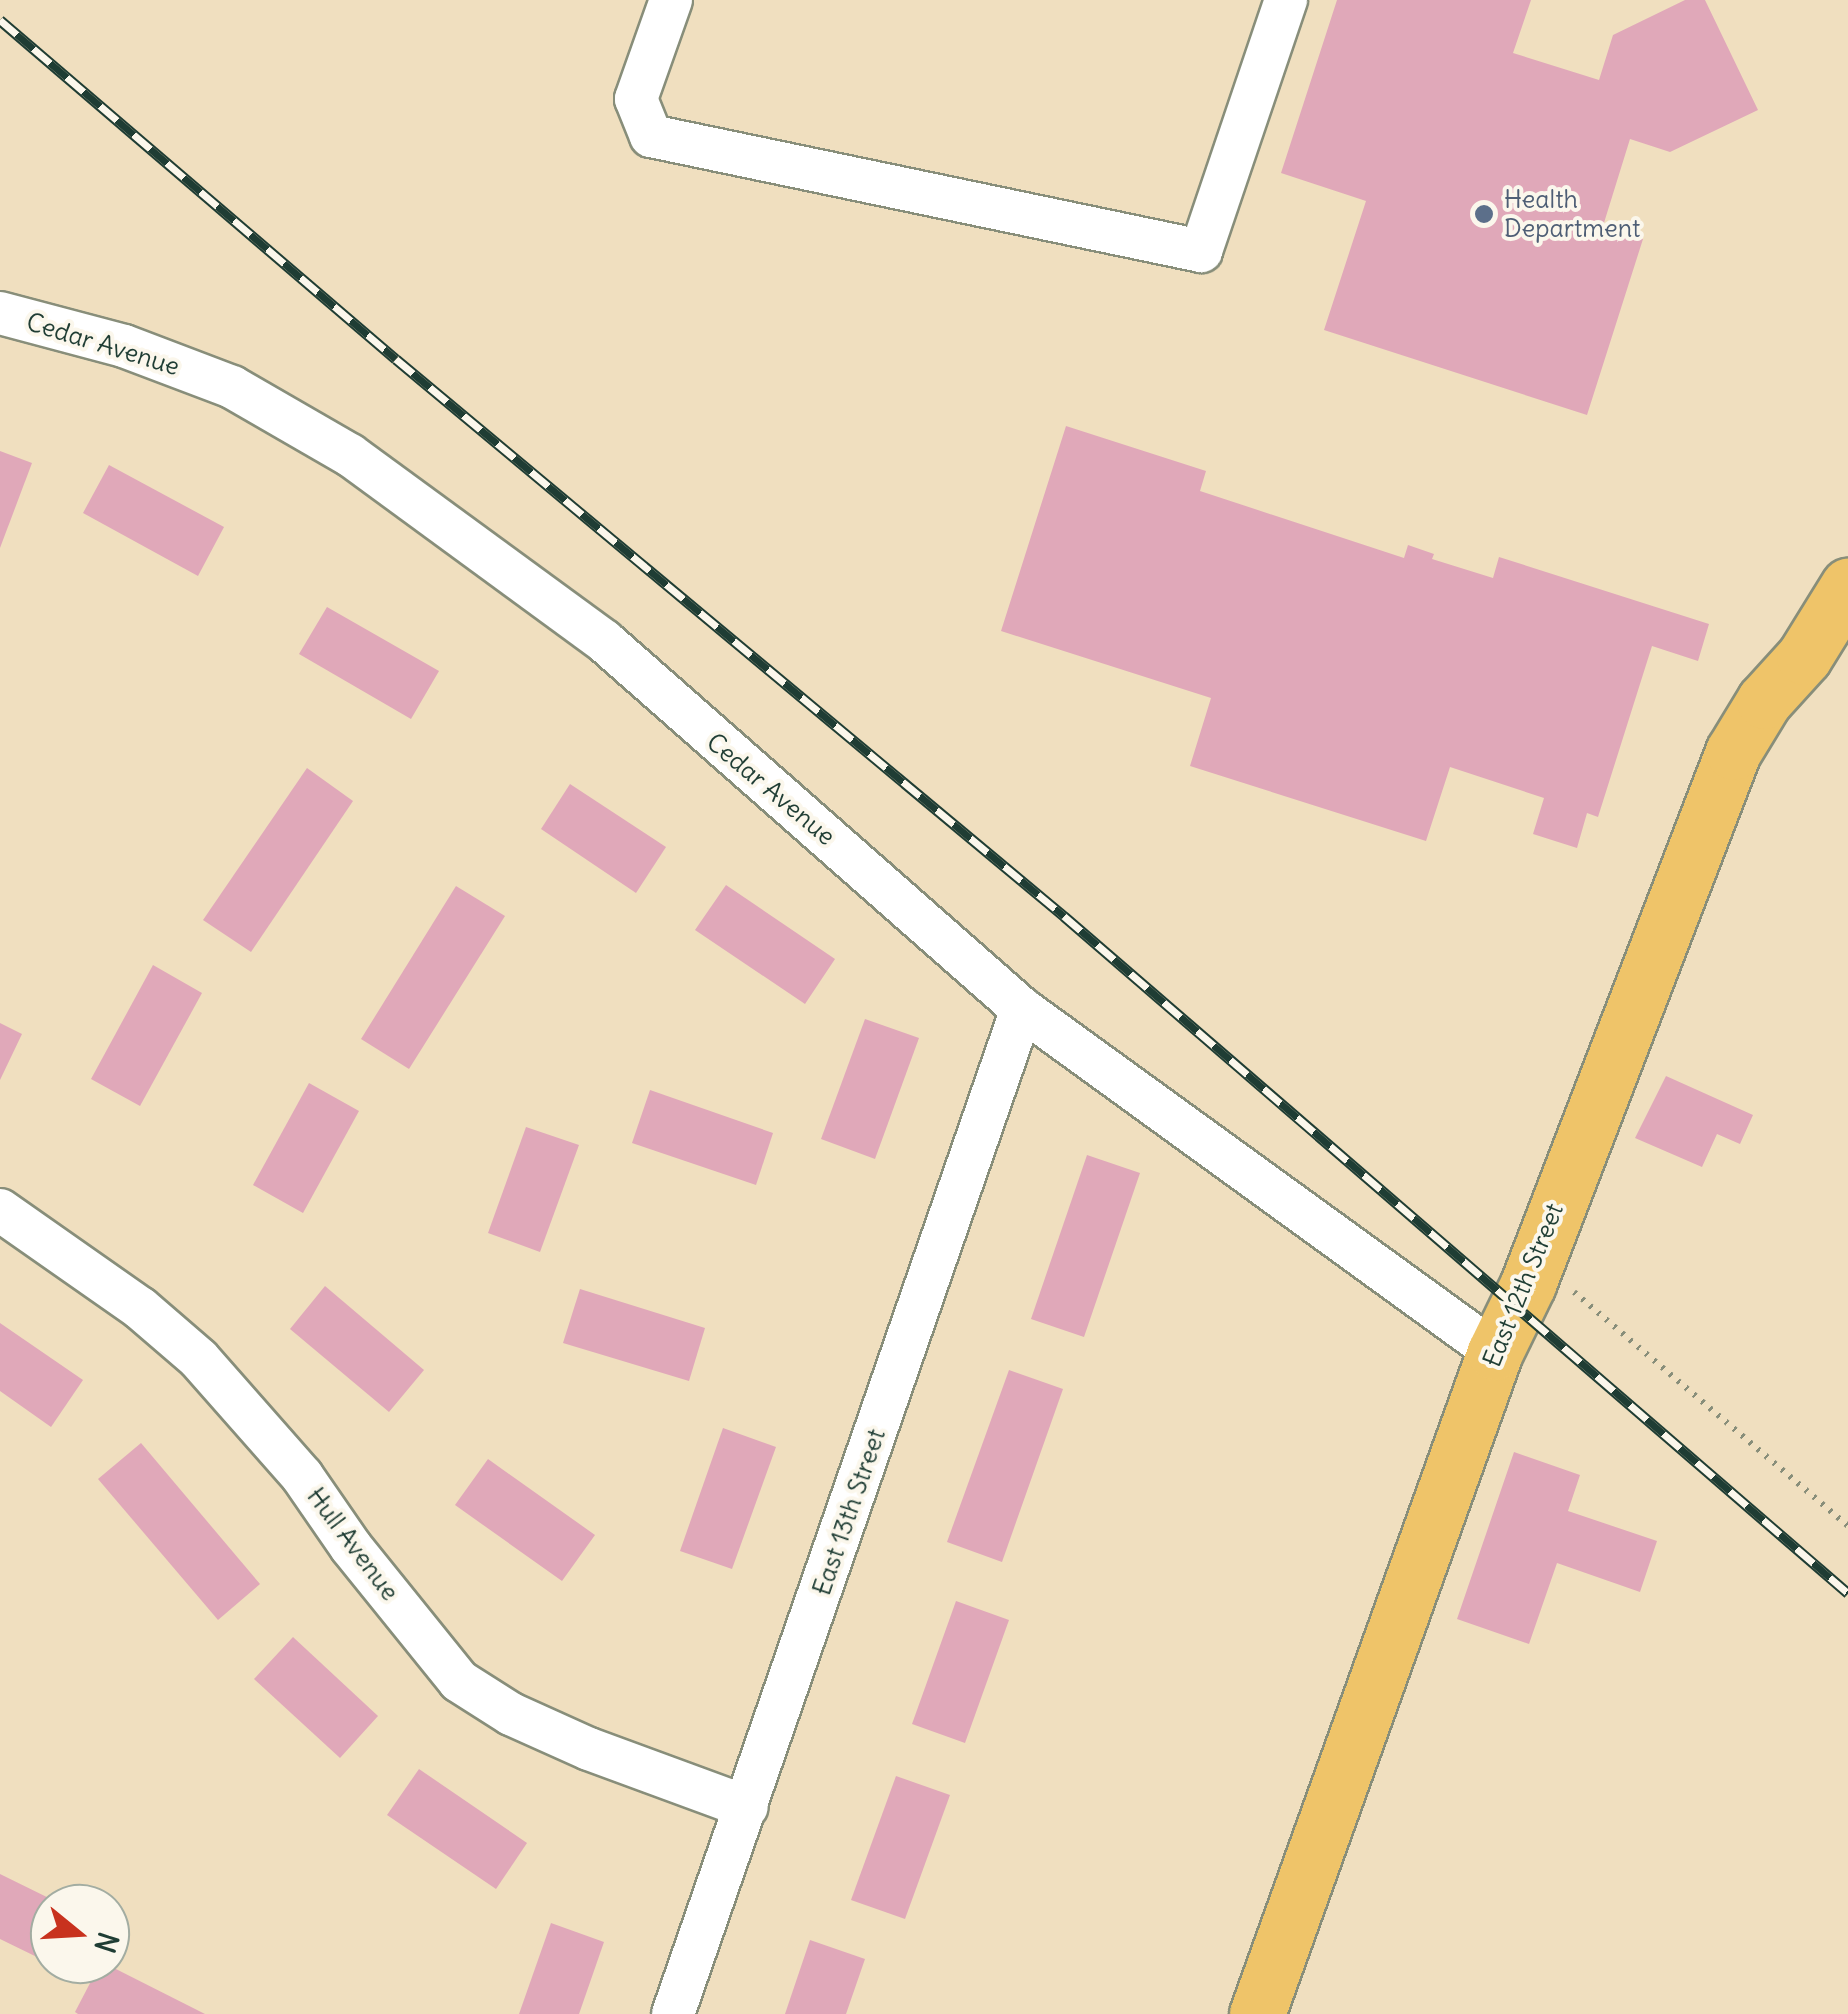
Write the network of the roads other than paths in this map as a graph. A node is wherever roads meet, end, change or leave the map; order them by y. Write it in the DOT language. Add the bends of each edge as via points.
graph roads {
  1 [pos="671,0"];
  2 [pos="1286,0"];
  3 [pos="0,313"];
  4 [pos="1848,586"];
  5 [pos="1022,1009"];
  6 [pos="0,1210"];
  7 [pos="1494,1352"];
  8 [pos="747,1807"];
  9 [pos="672,2014"];
  10 [pos="1257,2014"];
  1 -- 2 [label="street" via="636,99 651,136 1201,250"];
  3 -- 5 [label="street, Cedar Avenue" via="124,346 232,387 350,455 604,641"];
  4 -- 7 [label="main road, East 12th Street" via="1733,752 1528,1284"];
  5 -- 7 [label="street, Cedar Avenue"];
  5 -- 8 [label="street, East 13th Street"];
  6 -- 8 [label="street, Hull Avenue" via="140,1308 199,1359 302,1476 459,1681 510,1714 588,1749"];
  7 -- 10 [label="main road, East 12th Street"];
  8 -- 9 [label="street, East 13th Street"];
}
